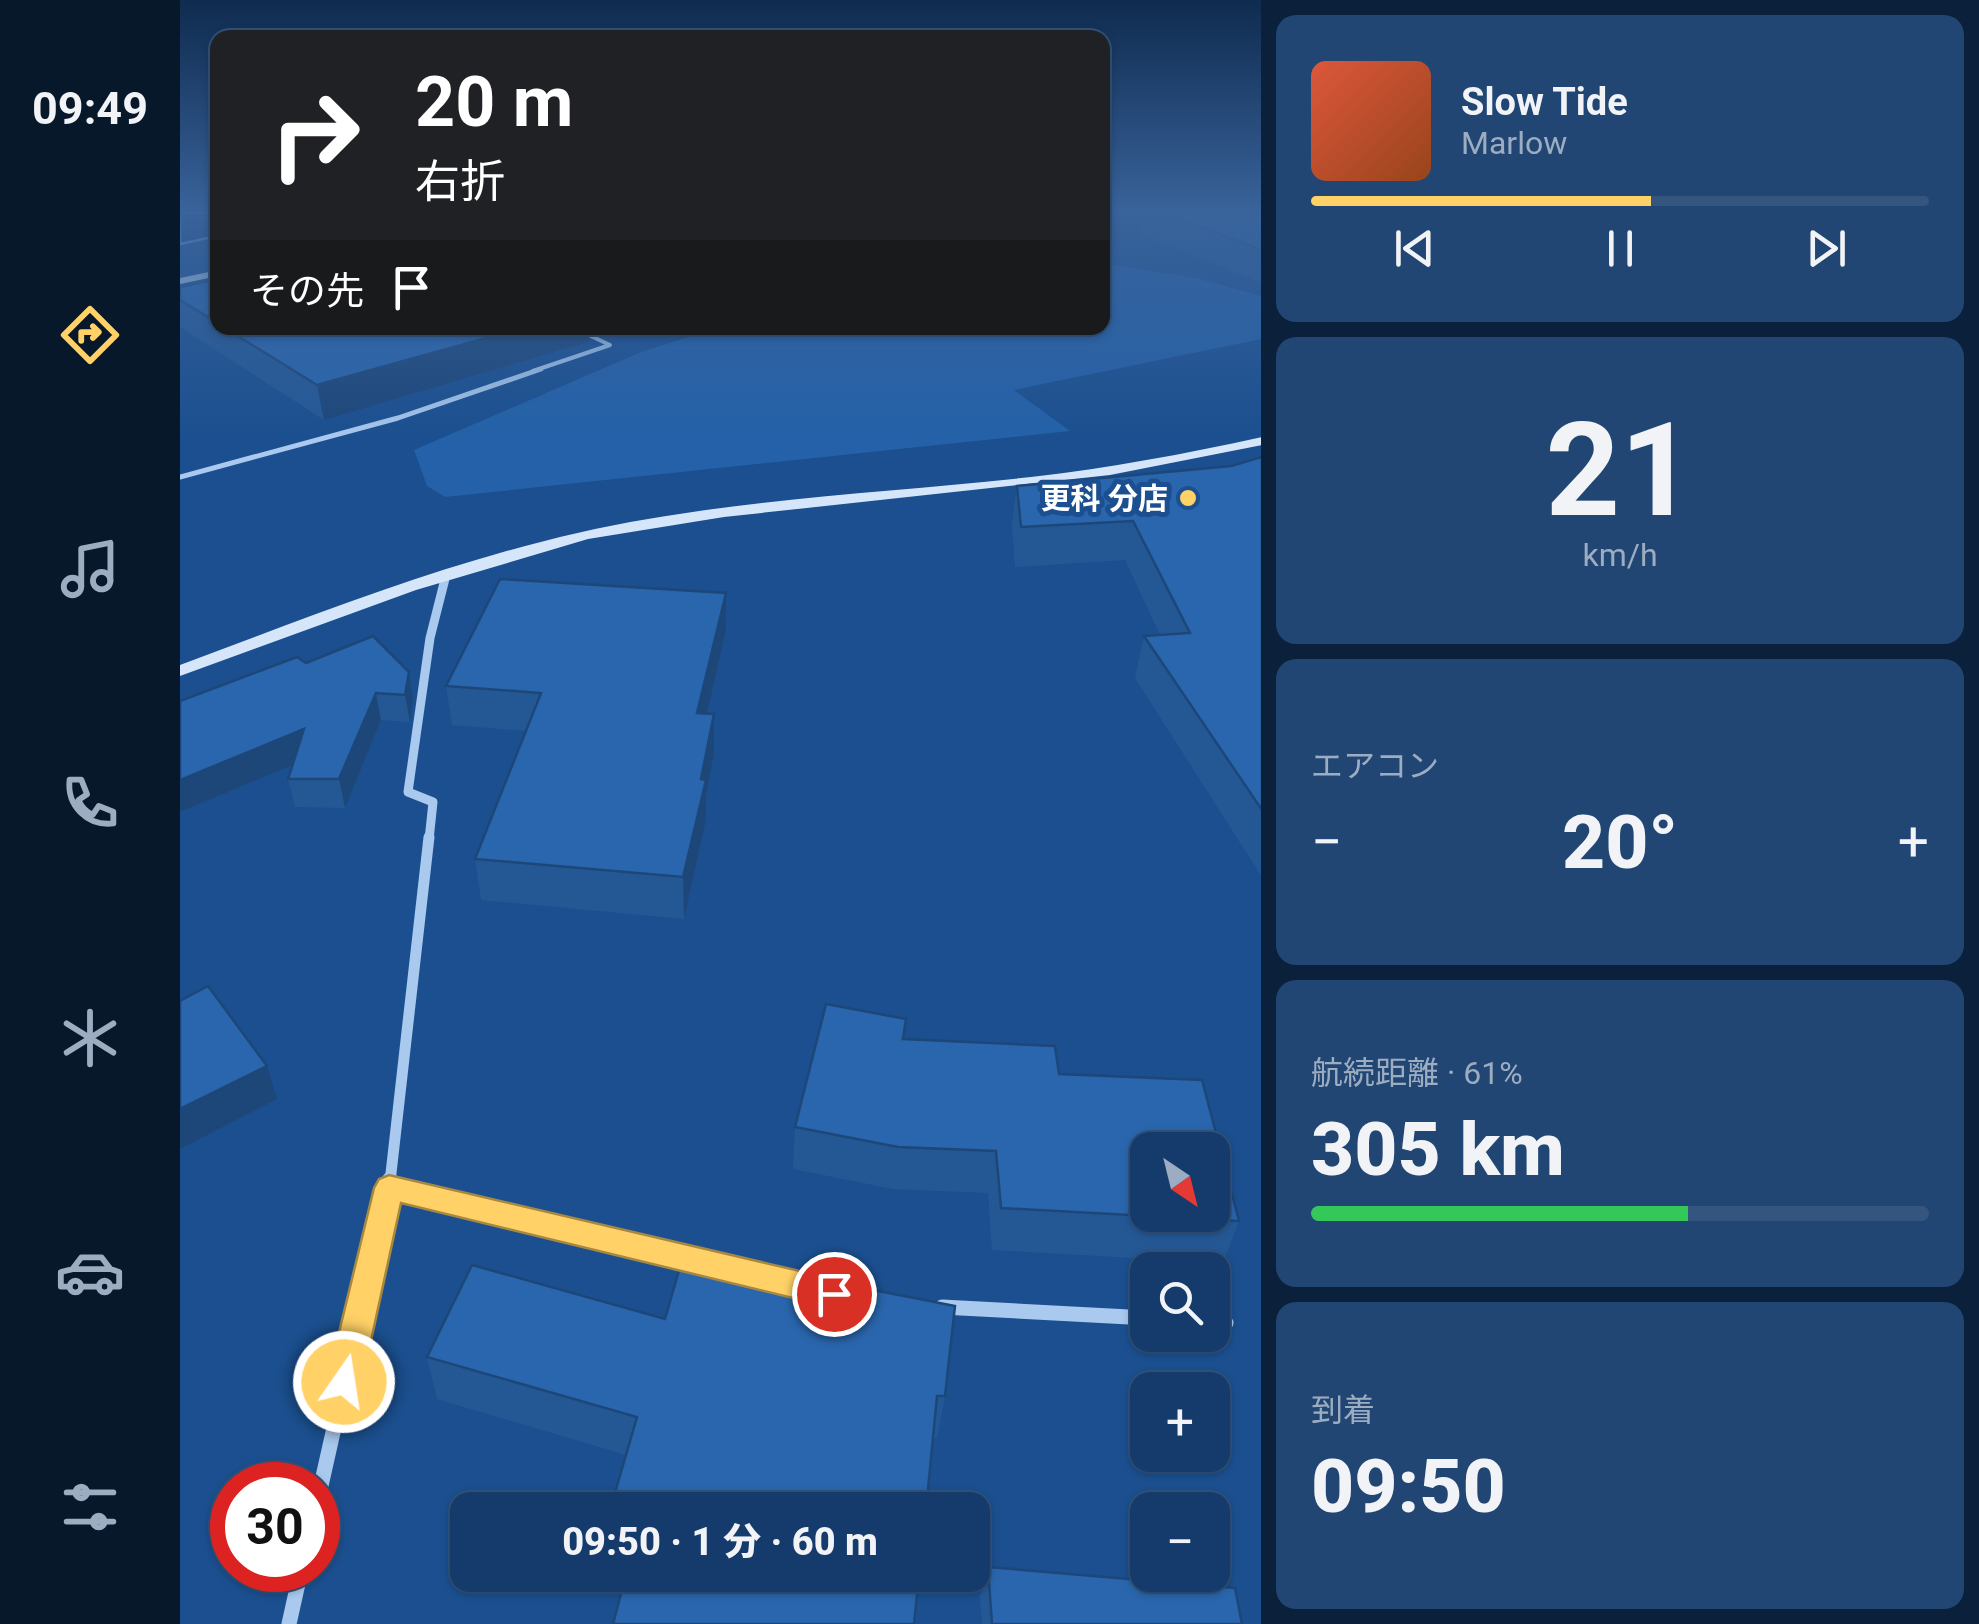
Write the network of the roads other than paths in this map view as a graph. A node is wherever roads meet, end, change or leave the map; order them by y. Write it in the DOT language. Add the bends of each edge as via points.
graph roads {
  1 [pos="589,335"];
  2 [pos="1261,441"];
  3 [pos="180,476"];
  4 [pos="446,574"];
  5 [pos="180,671"];
  6 [pos="389,1188"];
  7 [pos="717,1266"];
  8 [pos="930,1306"];
  9 [pos="1130,1317"];
  10 [pos="326,1462"];
  11 [pos="296,1592"];
  12 [pos="289,1624"];
  1 -- 3 [label="lane" via="610,345 398,418"];
  2 -- 4 [label="street" via="1089,474 648,523"];
  4 -- 5 [label="street"];
  4 -- 6 [label="street" via="408,792 433,802"];
  6 -- 7 [label="street"];
  6 -- 10 [label="street"];
  8 -- 9 [label="street"];
  11 -- 12 [label="street"];
}
